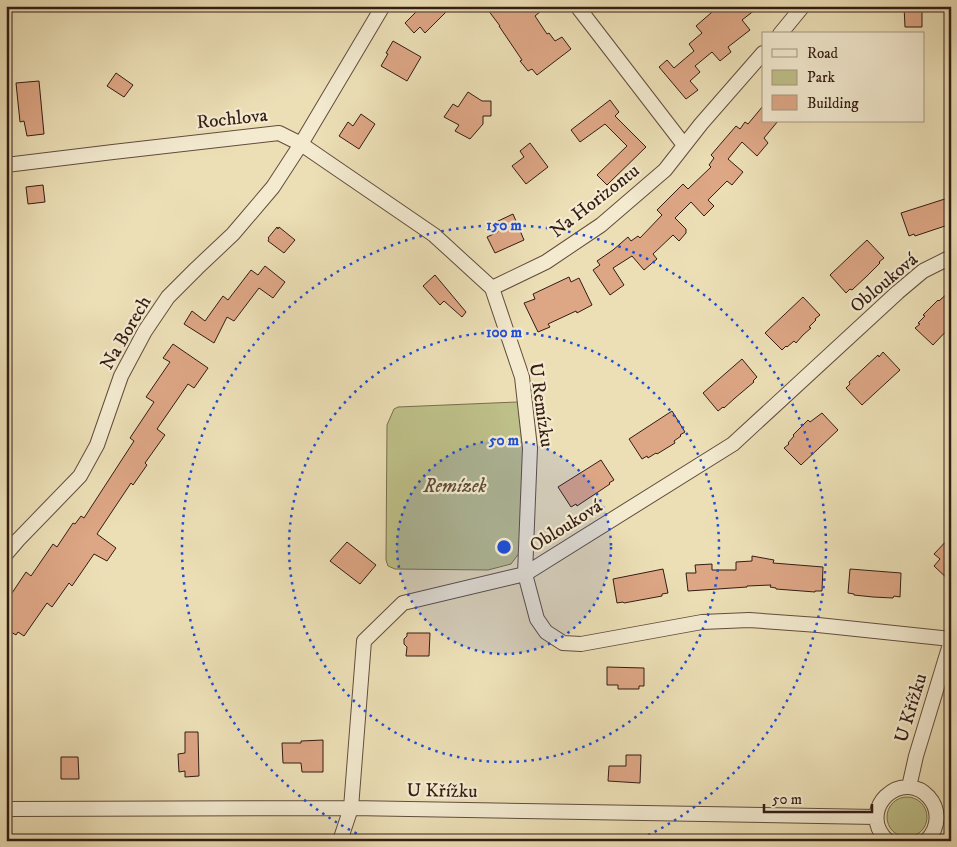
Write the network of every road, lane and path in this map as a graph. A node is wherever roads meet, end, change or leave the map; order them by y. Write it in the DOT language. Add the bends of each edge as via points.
graph roads {
  1 [pos="383,6"];
  2 [pos="577,6"];
  3 [pos="804,6"];
  4 [pos="782,32"];
  5 [pos="762,53"];
  6 [pos="301,144"];
  7 [pos="684,146"];
  8 [pos="6,165"];
  9 [pos="951,258"];
  10 [pos="492,288"];
  11 [pos="6,554"];
  12 [pos="525,574"];
  13 [pos="951,640"];
  14 [pos="908,787"];
  15 [pos="351,808"];
  16 [pos="6,809"];
  17 [pos="876,817"];
  18 [pos="944,820"];
  19 [pos="340,841"];
  20 [pos="888,841"];
  21 [pos="926,841"];
  1 -- 6 [label="street"];
  2 -- 7 [label="street"];
  3 -- 4 [label="street"];
  5 -- 7 [label="street, Na Horizontu"];
  6 -- 8 [label="street, Rochlova" via="280,133"];
  6 -- 10 [label="street, U Remízku" via="434,235"];
  6 -- 11 [label="street, Na Borech" via="273,187 233,234 168,297 145,330 121,376 97,444 80,476"];
  7 -- 10 [label="street, Na Horizontu" via="665,170 601,225 546,262"];
  9 -- 12 [label="street, Oblouková" via="923,271 898,292 733,444"];
  10 -- 12 [label="street, U Remízku" via="522,377 530,448"];
  12 -- 13 [label="street, Oblouková" via="537,619 546,632 563,643 581,644 702,622 749,620"];
  12 -- 15 [label="street" via="403,603 364,641"];
  13 -- 14 [label="street, U Křížku"];
  14 -- 17 [label="street" via="890,792 878,807"];
  14 -- 18 [label="street" via="930,797 936,812"];
  15 -- 16 [label="street, U Křížku"];
  15 -- 17 [label="street, U Křížku"];
  15 -- 19 [label="street"];
  17 -- 20 [label="street" via="882,836"];
  18 -- 21 [label="street"];
}
